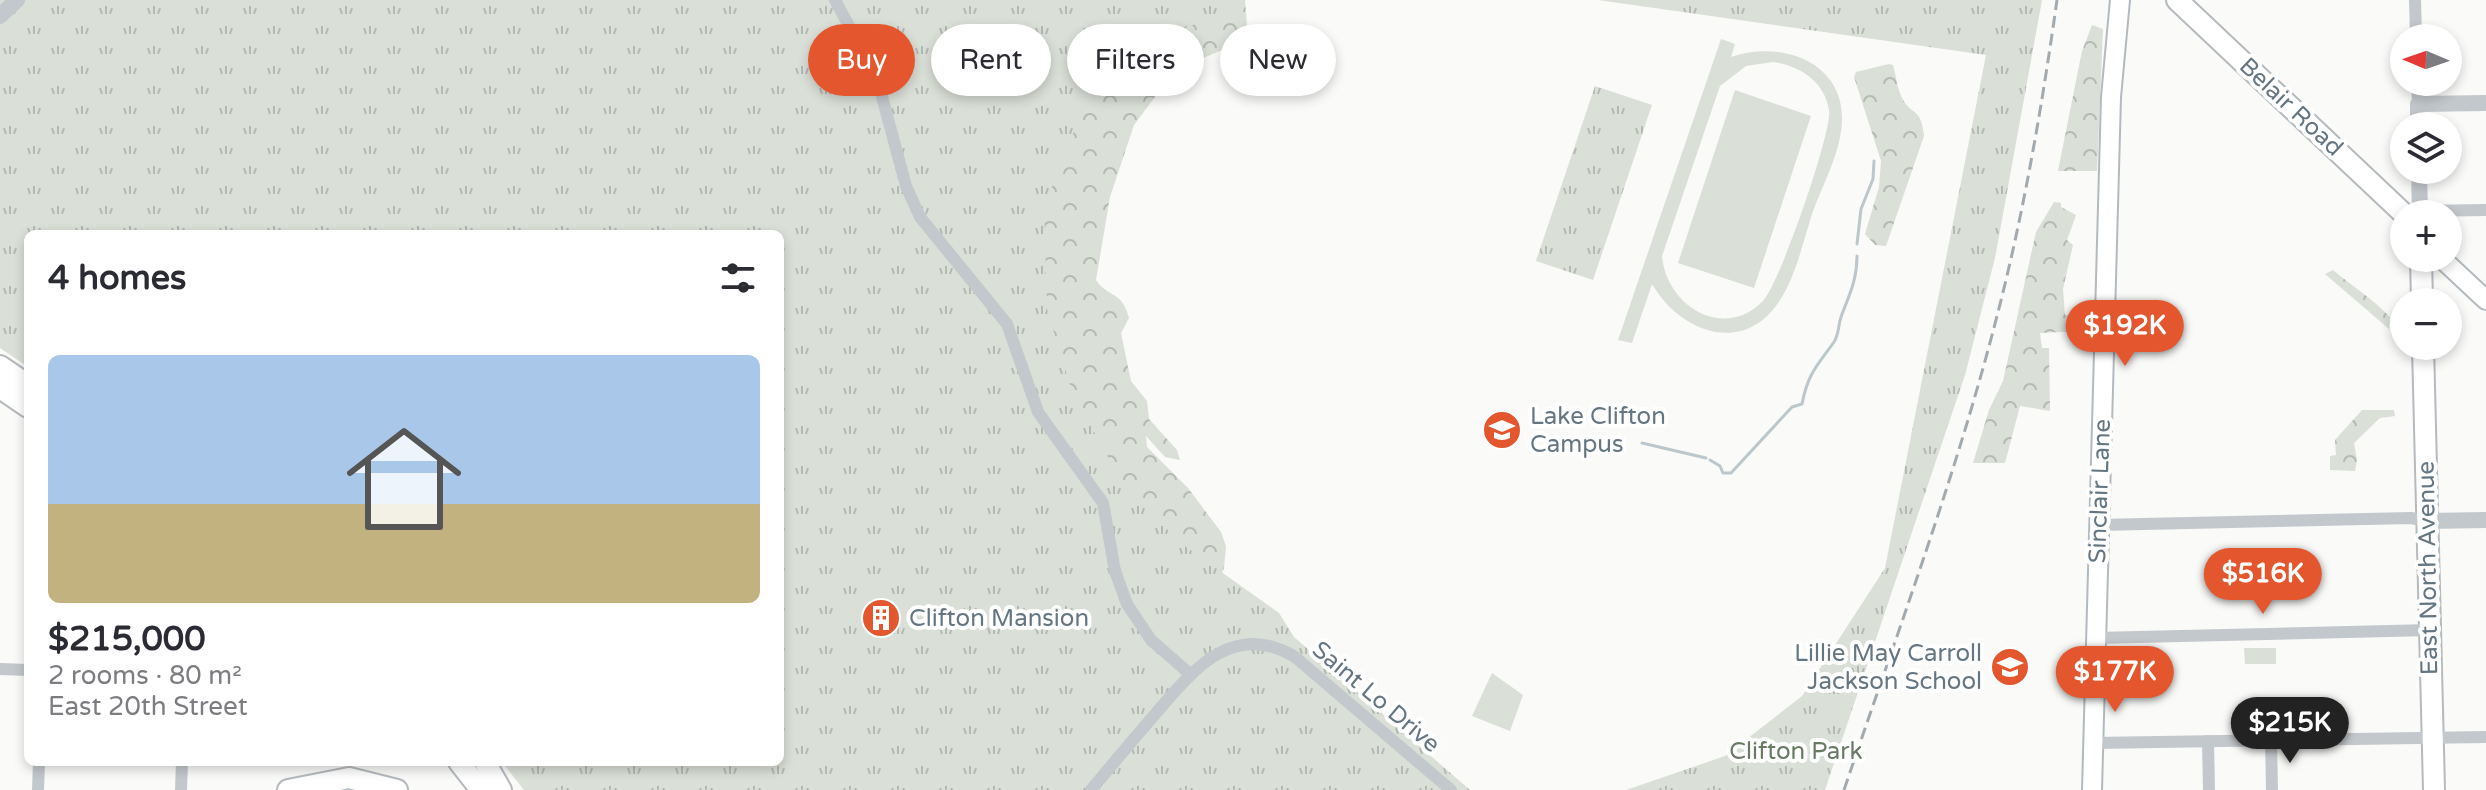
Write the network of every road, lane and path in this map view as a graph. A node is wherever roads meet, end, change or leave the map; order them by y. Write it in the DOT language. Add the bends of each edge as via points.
graph roads {
  1 [pos="17,0"];
  2 [pos="835,0"];
  3 [pos="2120,0"];
  4 [pos="2177,0"];
  5 [pos="2415,0"];
  6 [pos="0,16"];
  7 [pos="2416,24"];
  8 [pos="2418,96"];
  9 [pos="2486,103"];
  10 [pos="2418,104"];
  11 [pos="2418,112"];
  12 [pos="2400,200"];
  13 [pos="2486,210"];
  14 [pos="2462,211"];
  15 [pos="2456,272"];
  16 [pos="2486,300"];
  17 [pos="2423,360"];
  18 [pos="0,366"];
  19 [pos="24,382"];
  20 [pos="0,388"];
  21 [pos="24,404"];
  22 [pos="2486,520"];
  23 [pos="2427,521"];
  24 [pos="2099,525"];
  25 [pos="2430,630"];
  26 [pos="2096,638"];
  27 [pos="0,669"];
  28 [pos="24,670"];
  29 [pos="1190,674"];
  30 [pos="2486,737"];
  31 [pos="2433,738"];
  32 [pos="2271,740"];
  33 [pos="2208,741"];
  34 [pos="2093,743"];
  35 [pos="39,766"];
  36 [pos="182,766"];
  37 [pos="464,766"];
  38 [pos="484,782"];
  39 [pos="320,786"];
  40 [pos="38,790"];
  41 [pos="181,790"];
  42 [pos="288,790"];
  43 [pos="397,790"];
  44 [pos="1091,790"];
  45 [pos="1451,790"];
  46 [pos="2092,790"];
  47 [pos="2209,790"];
  48 [pos="2272,790"];
  49 [pos="2434,790"];
  1 -- 6 [label="street"];
  2 -- 29 [label="street" via="877,78 906,186 920,217 1007,324 1038,412 1103,503 1115,571 1127,604 1151,640"];
  3 -- 24 [label="main road, Sinclair Lane" via="2111,97"];
  4 -- 12 [label="main road, Belair Road"];
  5 -- 7 [label="street"];
  8 -- 10 [label="street"];
  9 -- 10 [label="street"];
  10 -- 11 [label="street"];
  13 -- 14 [label="street"];
  15 -- 16 [label="main road"];
  17 -- 23 [label="main road, East North Avenue"];
  18 -- 19 [label="main road"];
  20 -- 21 [label="main road"];
  22 -- 23 [label="street"];
  23 -- 24 [label="street"];
  23 -- 25 [label="main road, East North Avenue"];
  24 -- 26 [label="main road, Sinclair Lane"];
  25 -- 26 [label="street"];
  25 -- 31 [label="main road, East North Avenue"];
  26 -- 34 [label="main road, Sinclair Lane"];
  27 -- 28 [label="street"];
  29 -- 44 [label="street, Saint Lo Drive"];
  29 -- 45 [label="street, Saint Lo Drive" via="1228,648 1263,644 1285,651"];
  30 -- 31 [label="street"];
  31 -- 32 [label="street"];
  31 -- 49 [label="main road, East North Avenue"];
  32 -- 33 [label="street"];
  32 -- 48 [label="street"];
  33 -- 34 [label="street"];
  33 -- 47 [label="street"];
  34 -- 46 [label="main road, Sinclair Lane"];
  35 -- 40 [label="street"];
  36 -- 41 [label="street"];
  37 -- 38 [label="main road"];
  39 -- 42 [label="main road"];
  39 -- 43 [label="main road" via="349,778"];
}
